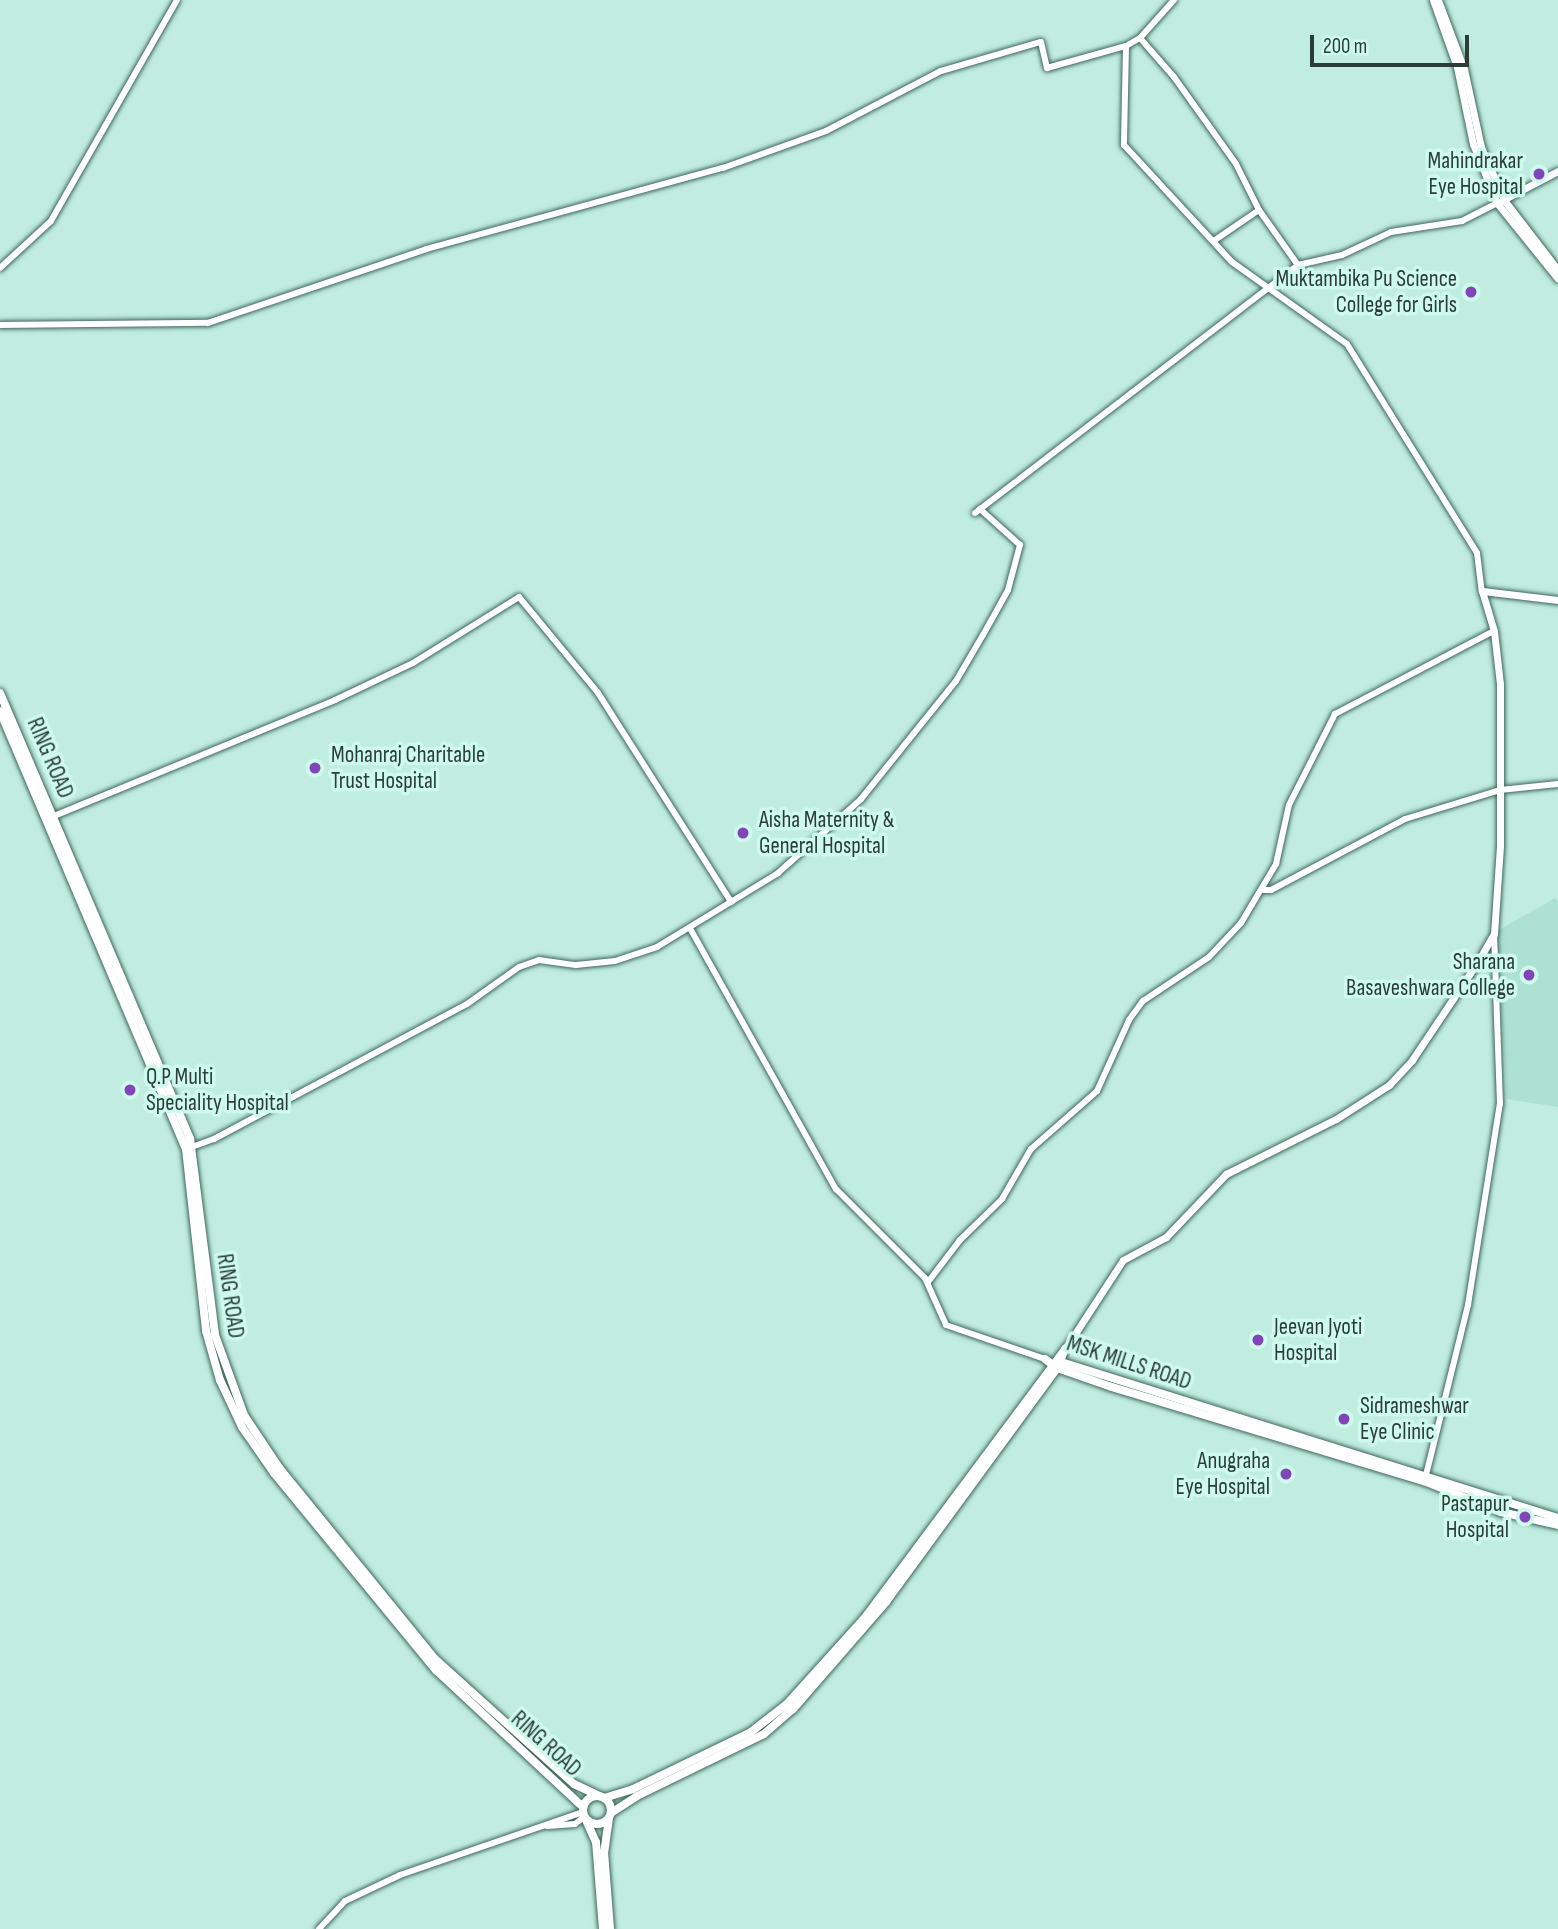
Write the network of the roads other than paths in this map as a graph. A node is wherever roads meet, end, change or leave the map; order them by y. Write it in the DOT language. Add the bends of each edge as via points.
graph roads {
  1 [pos="177,0"];
  2 [pos="1174,0"];
  3 [pos="1433,0"];
  4 [pos="1438,0"];
  5 [pos="1140,38"];
  6 [pos="1126,46"];
  7 [pos="1558,171"];
  8 [pos="1501,201"];
  9 [pos="1259,210"];
  10 [pos="1215,240"];
  11 [pos="1298,265"];
  12 [pos="0,268"];
  13 [pos="1558,270"];
  14 [pos="1558,279"];
  15 [pos="1270,288"];
  16 [pos="0,325"];
  17 [pos="1482,591"];
  18 [pos="1558,600"];
  19 [pos="1494,631"];
  20 [pos="0,693"];
  21 [pos="0,711"];
  22 [pos="1558,784"];
  23 [pos="1500,790"];
  24 [pos="54,816"];
  25 [pos="1264,890"];
  26 [pos="732,902"];
  27 [pos="691,930"];
  28 [pos="1494,934"];
  29 [pos="189,1148"];
  30 [pos="928,1282"];
  31 [pos="1065,1349"];
  32 [pos="1054,1363"];
  33 [pos="1425,1478"];
  34 [pos="1558,1518"];
  35 [pos="1558,1525"];
  36 [pos="602,1797"];
  37 [pos="584,1814"];
  38 [pos="610,1816"];
  39 [pos="319,1929"];
  40 [pos="603,1929"];
  41 [pos="610,1929"];
  1 -- 12 [label="street" via="51,221"];
  2 -- 5 [label="street"];
  3 -- 8 [label="main road" via="1460,77 1473,144"];
  4 -- 8 [label="main road" via="1464,69 1481,147"];
  5 -- 6 [label="street"];
  5 -- 9 [label="street" via="1236,164"];
  6 -- 10 [label="street" via="1124,145"];
  6 -- 16 [label="street" via="1047,68 1041,42 941,71 826,131 723,168 426,249 208,323"];
  7 -- 8 [label="main road"];
  8 -- 11 [label="street" via="1462,221 1391,232 1342,255"];
  8 -- 13 [label="main road"];
  8 -- 14 [label="main road"];
  9 -- 10 [label="street"];
  9 -- 11 [label="street"];
  10 -- 15 [label="street" via="1232,262"];
  11 -- 15 [label="street"];
  15 -- 17 [label="street" via="1347,344 1477,553"];
  15 -- 26 [label="street" via="977,511 1020,545 1008,590 956,681 861,799 778,873"];
  17 -- 18 [label="main road"];
  17 -- 19 [label="main road"];
  19 -- 23 [label="main road" via="1500,684"];
  19 -- 25 [label="street" via="1335,715 1289,805 1276,864"];
  20 -- 24 [label="main road, RING ROAD"];
  21 -- 29 [label="main road, RING ROAD"];
  22 -- 23 [label="street"];
  23 -- 25 [label="street" via="1405,819"];
  23 -- 28 [label="main road"];
  24 -- 26 [label="street" via="335,700 413,663 519,597 598,693"];
  24 -- 29 [label="main road, RING ROAD"];
  25 -- 30 [label="street" via="1214,952 1143,1001 1129,1020 1097,1091 1031,1149 1002,1199 960,1240"];
  26 -- 27 [label="street"];
  27 -- 29 [label="street" via="615,961 576,965 539,960 519,967 467,1004"];
  27 -- 30 [label="street" via="836,1189"];
  28 -- 31 [label="main road" via="1412,1060 1389,1085 1336,1119 1226,1174 1166,1237 1123,1259"];
  28 -- 33 [label="street" via="1500,1104 1468,1305"];
  29 -- 36 [label="main road, RING ROAD" via="215,1335 226,1376 254,1433 435,1659 574,1784"];
  29 -- 37 [label="main road, RING ROAD" via="206,1331 220,1380 242,1427 274,1473 436,1670"];
  30 -- 32 [label="street" via="946,1325"];
  31 -- 32 [label="main road"];
  32 -- 33 [label="main road, MSK MILLS ROAD"];
  32 -- 36 [label="main road" via="867,1615 780,1711 751,1732 633,1789"];
  32 -- 38 [label="main road" via="886,1602 793,1709 764,1734 637,1796"];
  33 -- 34 [label="main road, MSK MILLS ROAD"];
  33 -- 35 [label="main road, MSK MILLS ROAD" via="1501,1511"];
  36 -- 37 [label="main road, RING ROAD" via="588,1799"];
  36 -- 38 [label="main road"];
  37 -- 38 [label="main road" via="599,1825"];
  37 -- 39 [label="street" via="575,1824 542,1826 400,1875 345,1901"];
  37 -- 40 [label="main road, RING ROAD" via="596,1842"];
  38 -- 41 [label="main road" via="604,1852"];
}
